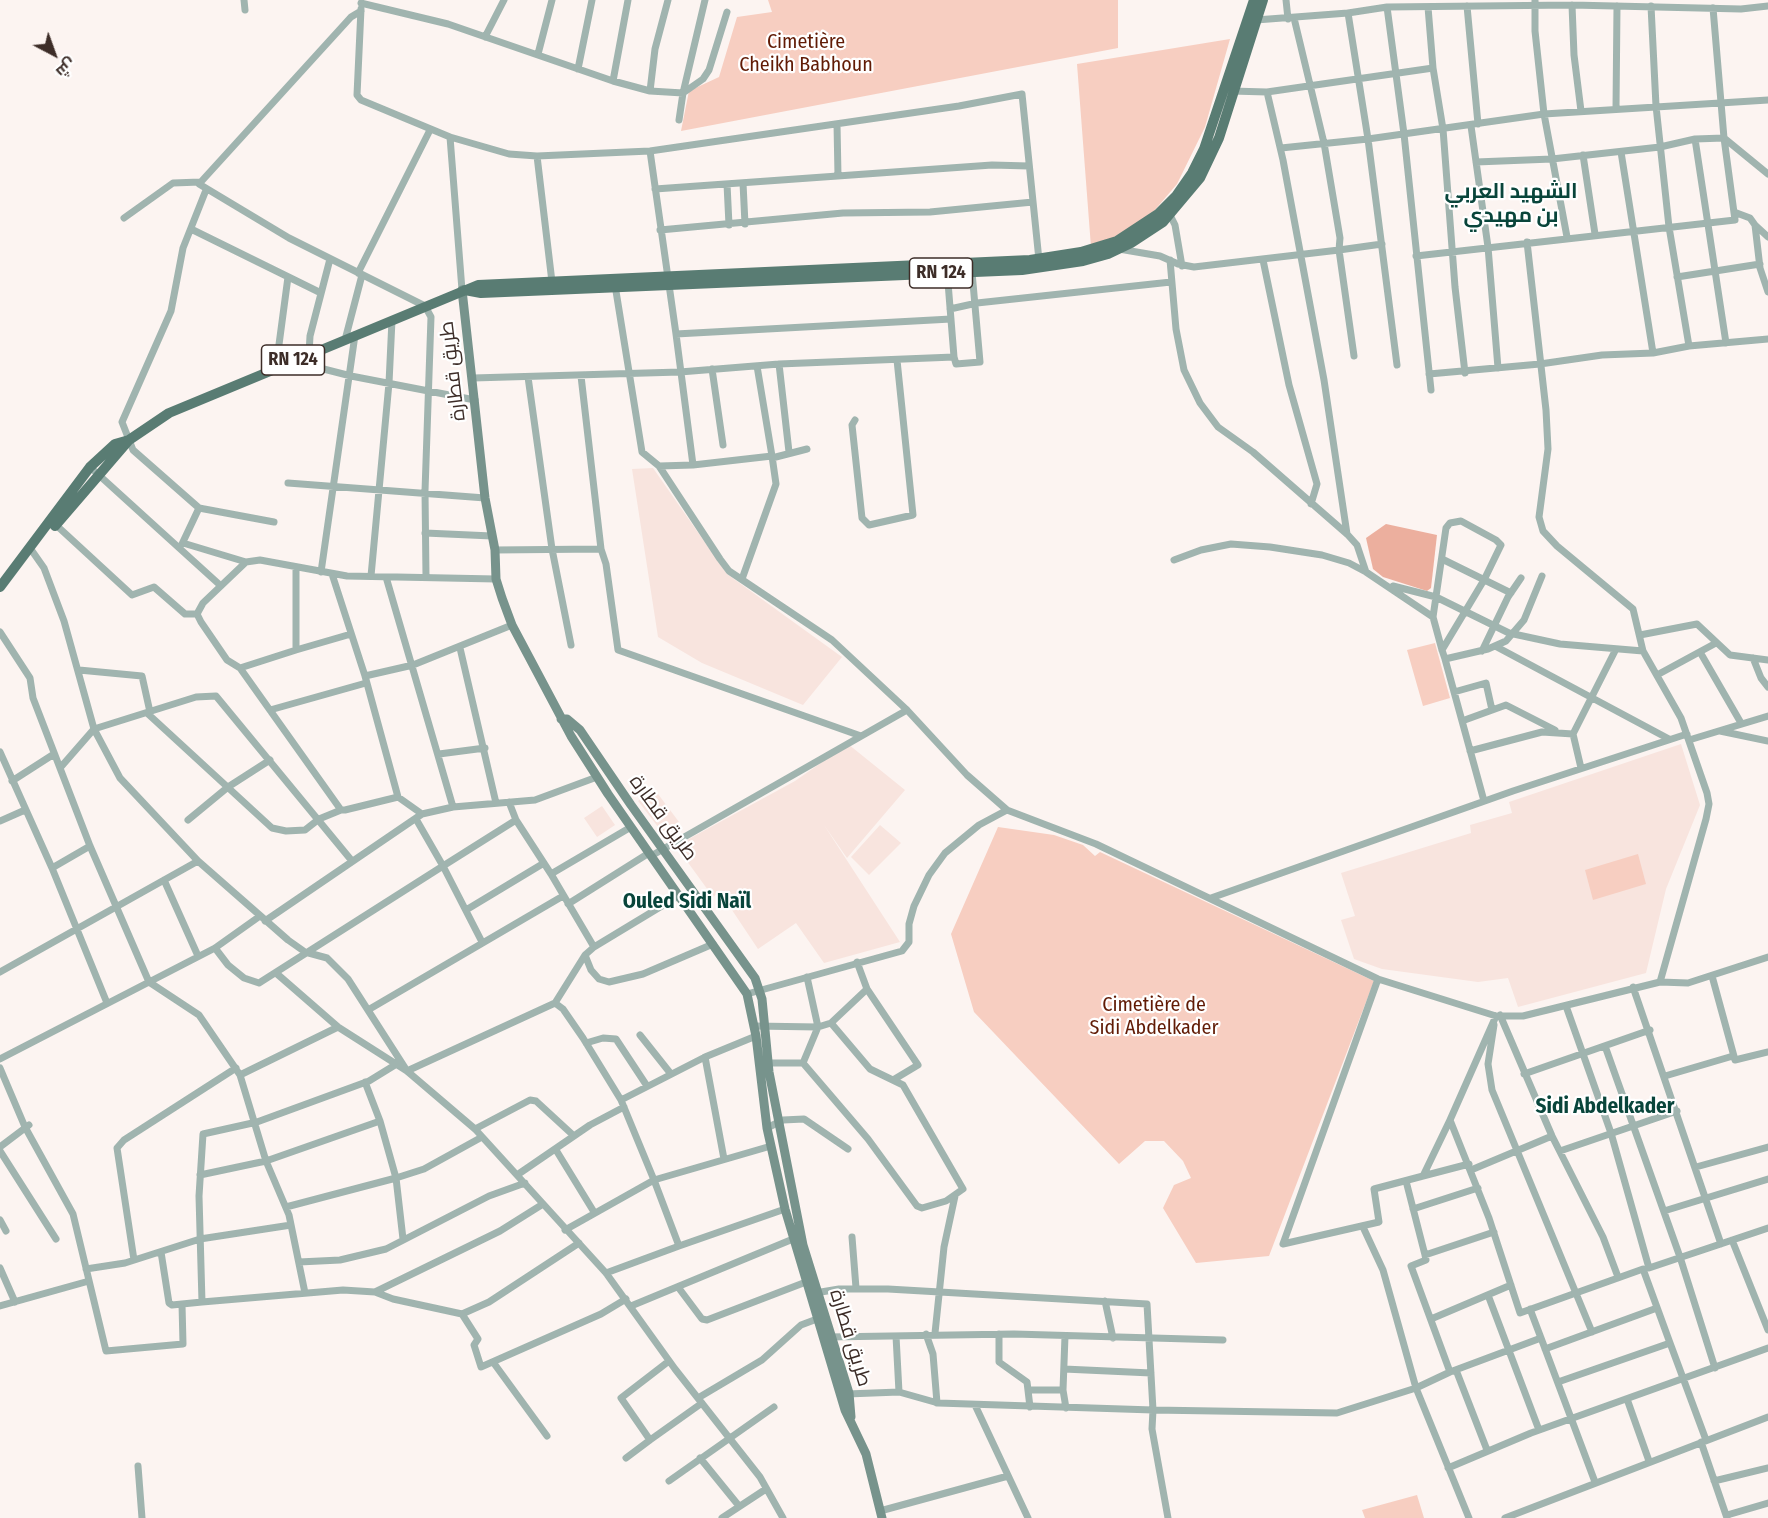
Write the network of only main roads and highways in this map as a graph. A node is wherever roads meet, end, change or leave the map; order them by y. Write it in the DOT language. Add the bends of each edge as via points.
graph roads {
  1 [pos="1254,0"];
  2 [pos="1263,0"];
  3 [pos="1228,92"];
  4 [pos="1168,211"];
  5 [pos="1040,264"];
  6 [pos="947,267"];
  7 [pos="614,283"];
  8 [pos="462,290"];
  9 [pos="94,470"];
  10 [pos="32,550"];
  11 [pos="0,587"];
  12 [pos="0,598"];
  13 [pos="561,719"];
  14 [pos="813,1293"];
  15 [pos="827,1337"];
  16 [pos="881,1515"];
  1 -- 3 [label="main road, RN 124"];
  2 -- 3 [label="main road, RN 124"];
  3 -- 4 [label="main road, RN 124" via="1208,165 1192,190"];
  4 -- 5 [label="main road, RN 124" via="1117,241"];
  4 -- 5 [label="main road, RN 124" via="1142,237 1119,249 1089,260"];
  5 -- 6 [label="main road, RN 124"];
  5 -- 6 [label="main road, RN 124" via="972,272"];
  6 -- 7 [label="main road, RN 124"];
  7 -- 8 [label="main road, RN 124"];
  7 -- 8 [label="main road, RN 124" via="481,284"];
  8 -- 9 [label="main road, RN 124" via="308,359 276,367 170,413"];
  8 -- 13 [label="main road, طريق قطارة" via="496,579 512,625"];
  9 -- 10 [label="main road, RN 124"];
  9 -- 10 [label="main road, RN 124" via="56,525"];
  10 -- 11 [label="main road, RN 124"];
  10 -- 12 [label="main road, RN 124"];
  13 -- 14 [label="main road, طريق قطارة" via="747,994 767,1128 794,1239"];
  13 -- 14 [label="main road, طريق قطارة" via="567,719 580,730 755,978 766,1027 778,1123"];
  14 -- 15 [label="main road, طريق قطارة"];
  14 -- 15 [label="main road, طريق قطارة" via="817,1319"];
  15 -- 16 [label="main road, طريق قطارة" via="866,1454"];
}
